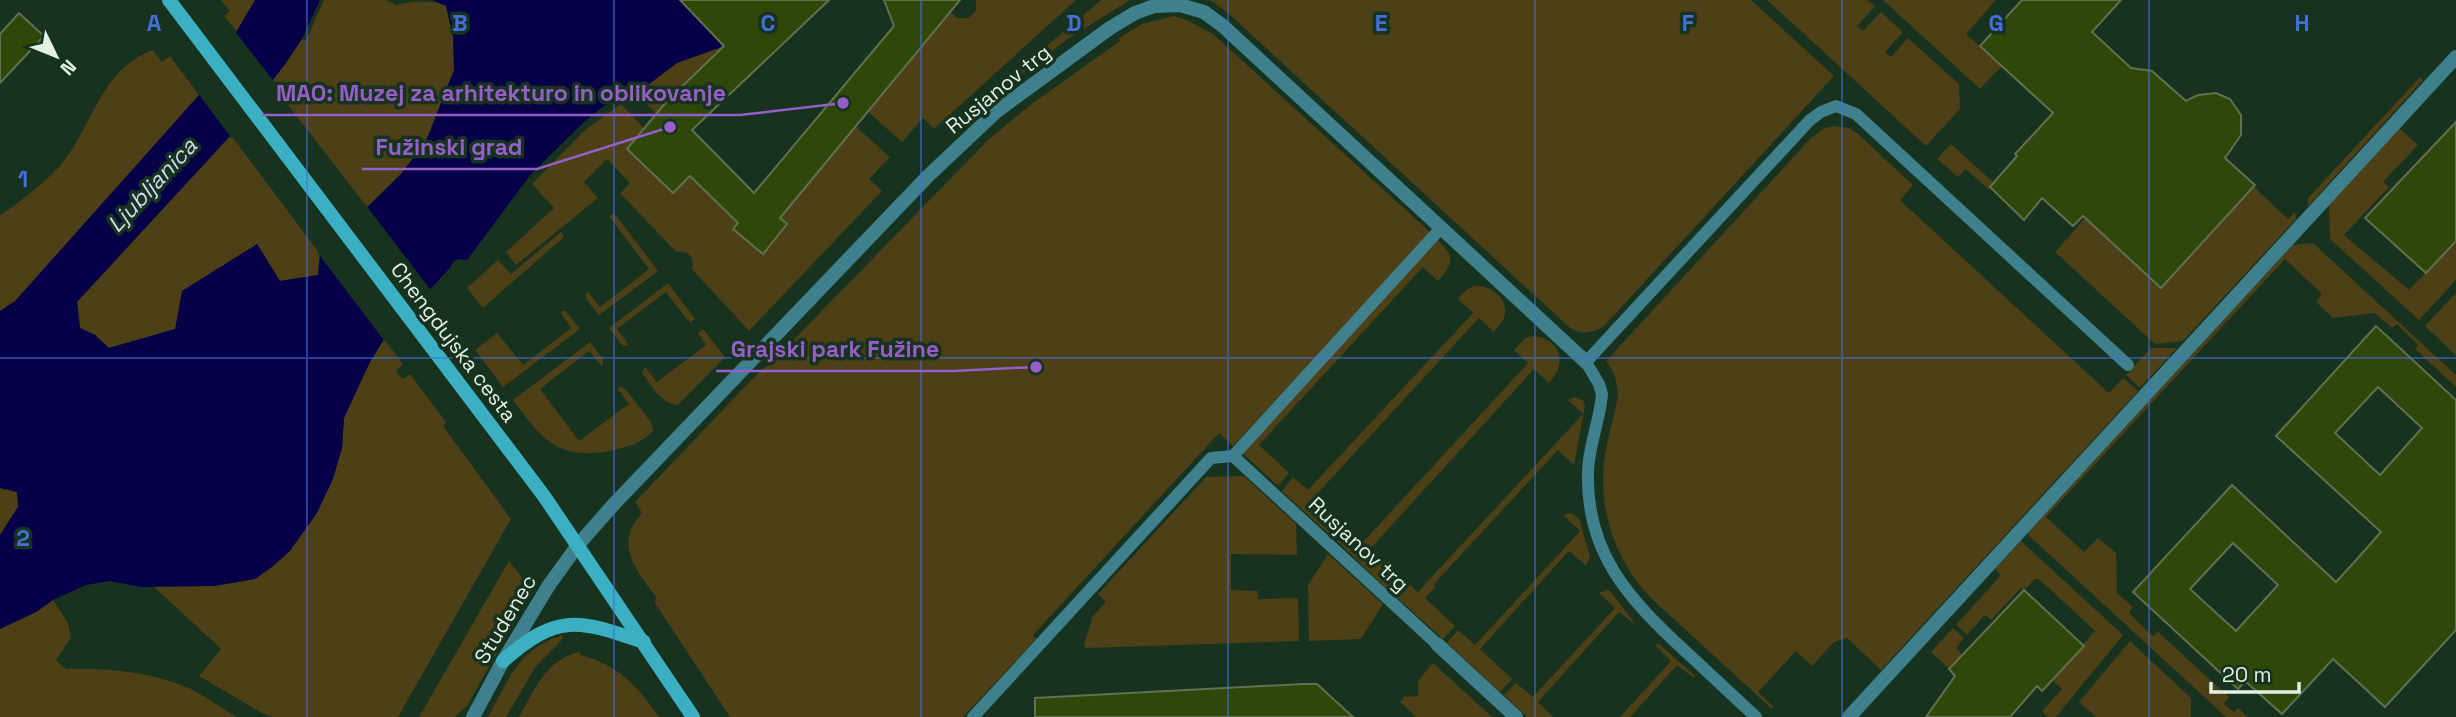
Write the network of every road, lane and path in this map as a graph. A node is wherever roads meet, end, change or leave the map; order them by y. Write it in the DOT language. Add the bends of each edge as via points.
graph roads {
  1 [pos="169,0"];
  2 [pos="2456,57"];
  3 [pos="1441,228"];
  4 [pos="1586,362"];
  5 [pos="2128,365"];
  6 [pos="1233,456"];
  7 [pos="578,545"];
  8 [pos="644,642"];
  9 [pos="1437,644"];
  10 [pos="503,661"];
  11 [pos="473,717"];
  12 [pos="693,717"];
  13 [pos="973,717"];
  14 [pos="1516,717"];
  15 [pos="1756,717"];
  16 [pos="1849,717"];
  1 -- 7 [label="street, Chengdujska cesta"];
  2 -- 16 [label="street"];
  3 -- 4 [label="street, Rusjanov trg"];
  3 -- 6 [label="lane"];
  3 -- 7 [label="street, Rusjanov trg" via="1223,26 1204,12 1180,5 1154,6 1110,28 997,111 957,148"];
  4 -- 5 [label="lane" via="1801,129 1836,106 1856,114"];
  4 -- 15 [label="lane" via="1602,394 1588,489 1597,539 1609,565 1636,604"];
  6 -- 9 [label="lane, Rusjanov trg"];
  6 -- 13 [label="lane" via="1211,458"];
  7 -- 8 [label="street, Chengdujska cesta"];
  7 -- 10 [label="street, Studenec"];
  8 -- 10 [label="street" via="594,626 562,625 538,633"];
  8 -- 12 [label="street, Chengdujska cesta"];
  9 -- 14 [label="street, Rusjanov trg"];
  10 -- 11 [label="street, Studenec"];
}
